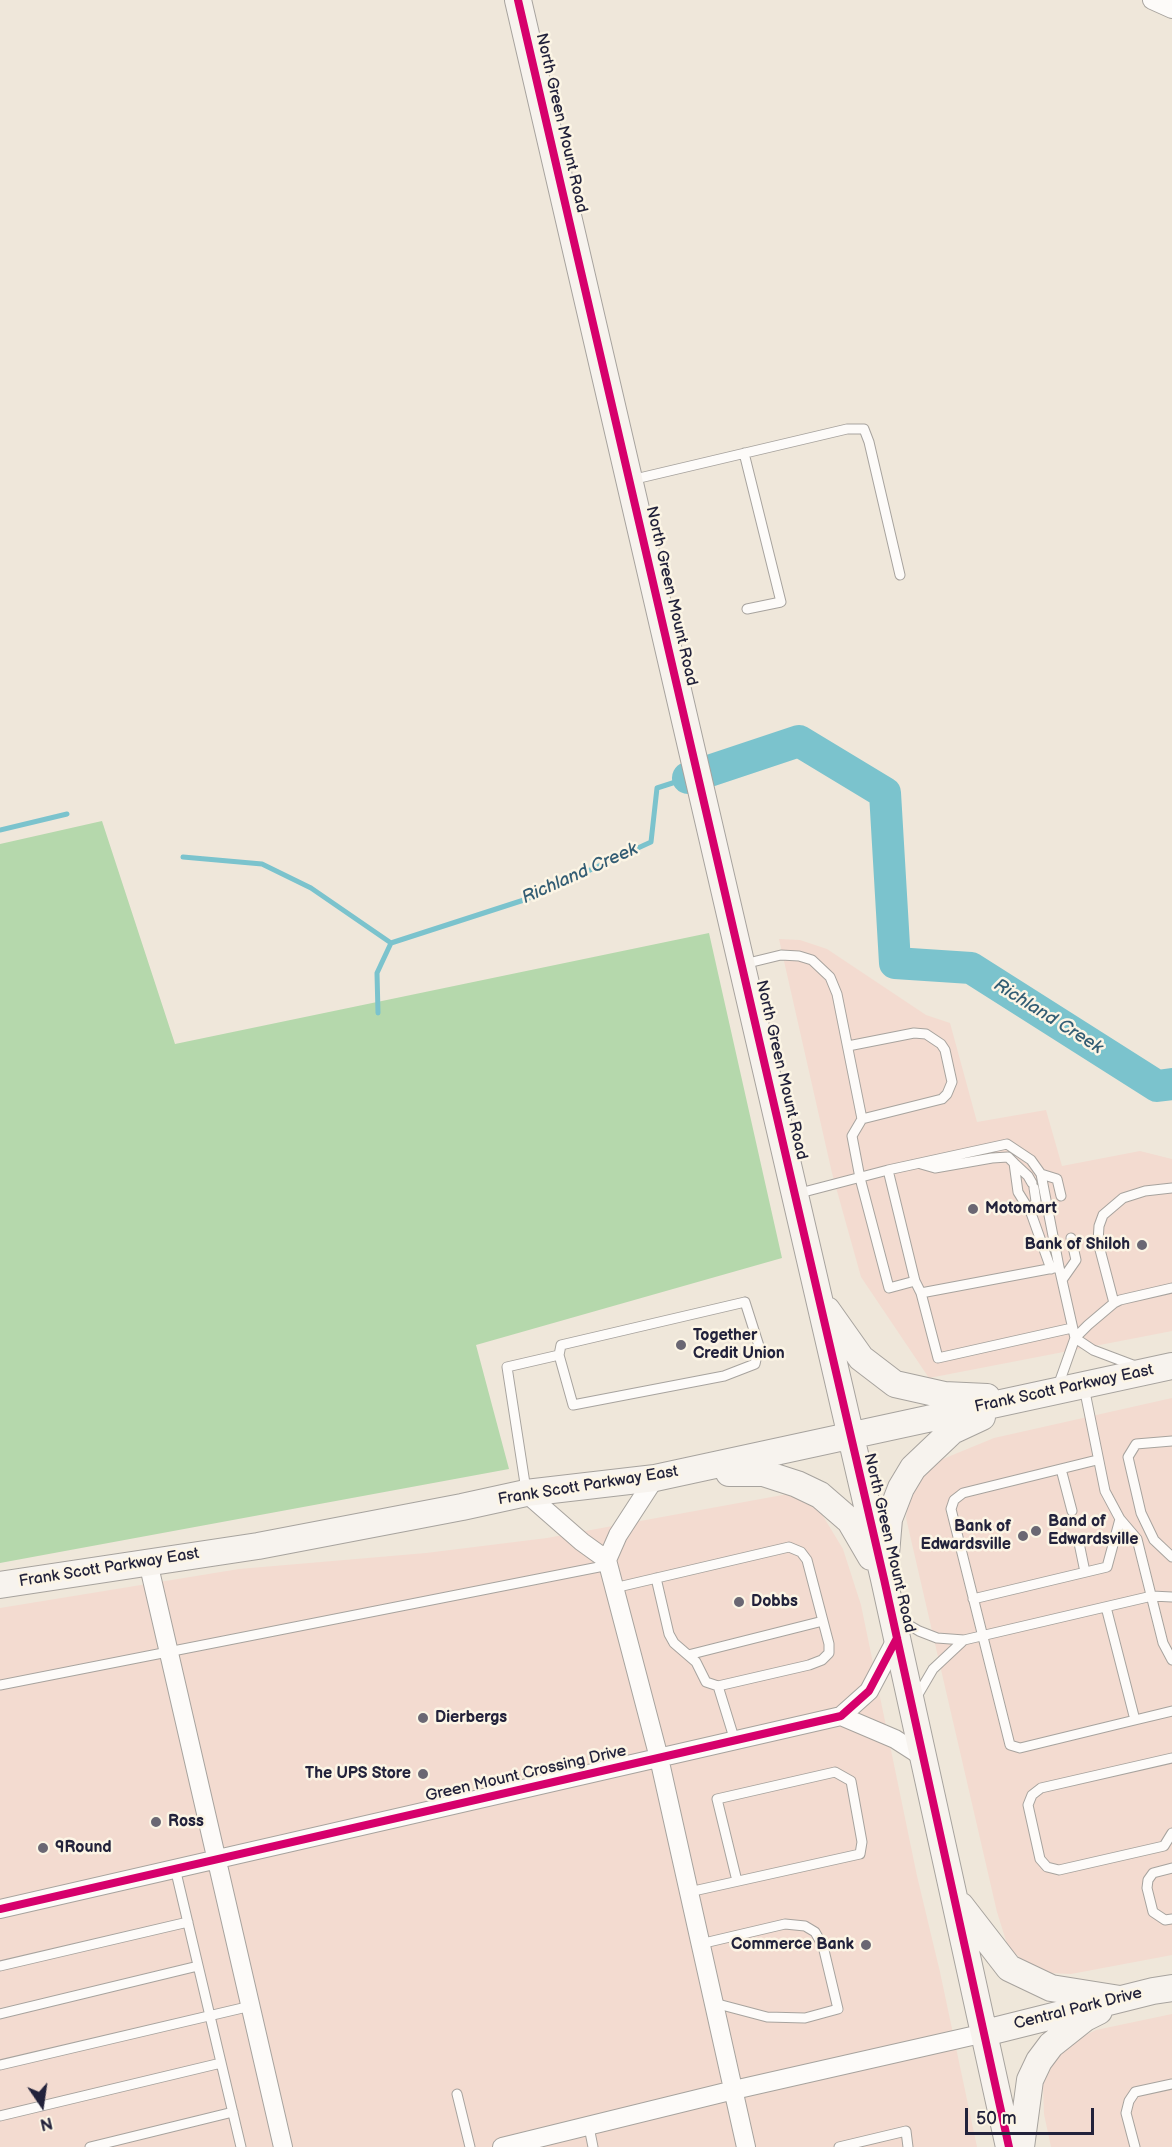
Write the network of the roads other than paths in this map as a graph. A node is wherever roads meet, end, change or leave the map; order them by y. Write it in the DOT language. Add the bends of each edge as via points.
graph roads {
  1 [pos="519,0"];
  2 [pos="1152,0"];
  3 [pos="1172,9"];
  4 [pos="744,453"];
  5 [pos="631,480"];
  6 [pos="900,574"];
  7 [pos="747,609"];
  8 [pos="743,964"];
  9 [pos="848,1046"];
  10 [pos="862,1119"];
  11 [pos="1014,1163"];
  12 [pos="918,1164"];
  13 [pos="888,1170"];
  14 [pos="1041,1174"];
  15 [pos="860,1179"];
  16 [pos="1172,1188"];
  17 [pos="795,1194"];
  18 [pos="1061,1196"];
  19 [pos="1031,1213"];
  20 [pos="1071,1238"];
  21 [pos="1055,1268"];
  22 [pos="1062,1280"];
  23 [pos="915,1281"];
  24 [pos="1172,1288"];
  25 [pos="921,1293"];
  26 [pos="819,1298"];
  27 [pos="1114,1303"];
  28 [pos="1072,1328"];
  29 [pos="1075,1338"];
  30 [pos="559,1355"];
  31 [pos="1160,1368"];
  32 [pos="1084,1385"];
  33 [pos="1056,1391"];
  34 [pos="1023,1398"];
  35 [pos="851,1436"];
  36 [pos="1172,1441"];
  37 [pos="1097,1460"];
  38 [pos="1061,1468"];
  39 [pos="666,1476"];
  40 [pos="526,1492"];
  41 [pos="1072,1512"];
  42 [pos="1120,1519"];
  43 [pos="1079,1543"];
  44 [pos="1172,1557"];
  45 [pos="148,1562"];
  46 [pos="608,1562"];
  47 [pos="1085,1572"];
  48 [pos="656,1578"];
  49 [pos="884,1579"];
  50 [pos="0,1585"];
  51 [pos="614,1588"];
  52 [pos="1152,1596"];
  53 [pos="1172,1597"];
  54 [pos="973,1599"];
  55 [pos="1106,1607"];
  56 [pos="823,1621"];
  57 [pos="894,1626"];
  58 [pos="983,1636"];
  59 [pos="964,1640"];
  60 [pos="168,1651"];
  61 [pos="687,1655"];
  62 [pos="1172,1660"];
  63 [pos="0,1685"];
  64 [pos="718,1686"];
  65 [pos="912,1707"];
  66 [pos="1172,1711"];
  67 [pos="841,1716"];
  68 [pos="1135,1720"];
  69 [pos="735,1741"];
  70 [pos="923,1757"];
  71 [pos="659,1758"];
  72 [pos="1172,1758"];
  73 [pos="1172,1833"];
  74 [pos="216,1858"];
  75 [pos="176,1868"];
  76 [pos="1172,1868"];
  77 [pos="737,1881"];
  78 [pos="689,1892"];
  79 [pos="955,1898"];
  80 [pos="0,1909"];
  81 [pos="1172,1919"];
  82 [pos="188,1922"];
  83 [pos="700,1944"];
  84 [pos="0,1966"];
  85 [pos="198,1966"];
  86 [pos="1172,1988"];
  87 [pos="1120,1999"];
  88 [pos="714,2003"];
  89 [pos="251,2006"];
  90 [pos="0,2014"];
  91 [pos="210,2015"];
  92 [pos="985,2033"];
  93 [pos="221,2063"];
  94 [pos="0,2065"];
  95 [pos="1172,2084"];
  96 [pos="734,2090"];
  97 [pos="457,2094"];
  98 [pos="233,2112"];
  99 [pos="0,2116"];
  100 [pos="589,2127"];
  101 [pos="90,2147"];
  102 [pos="241,2147"];
  103 [pos="283,2147"];
  104 [pos="470,2147"];
  105 [pos="502,2147"];
  106 [pos="593,2147"];
  107 [pos="746,2147"];
  108 [pos="839,2147"];
  109 [pos="908,2147"];
  110 [pos="1009,2147"];
  111 [pos="1021,2147"];
  112 [pos="1135,2147"];
  1 -- 5 [label="street, North Green Mount Road"];
  2 -- 3 [label="street"];
  4 -- 5 [label="lane"];
  4 -- 6 [label="lane" via="847,429 864,429"];
  4 -- 7 [label="lane" via="781,602"];
  5 -- 8 [label="street, North Green Mount Road"];
  8 -- 9 [label="lane" via="781,955 812,960 835,987"];
  8 -- 17 [label="street, North Green Mount Road"];
  9 -- 10 [label="lane"];
  9 -- 10 [label="lane" via="926,1034 945,1050 952,1082 942,1099"];
  10 -- 15 [label="lane" via="852,1136"];
  11 -- 12 [label="lane" via="1008,1157 935,1168"];
  11 -- 19 [label="lane" via="1018,1192"];
  11 -- 19 [label="lane" via="1029,1176 1033,1186 1036,1201"];
  12 -- 13 [label="lane"];
  12 -- 14 [label="lane" via="1007,1144 1031,1160"];
  13 -- 15 [label="lane"];
  13 -- 23 [label="lane"];
  14 -- 18 [label="lane" via="1057,1179"];
  14 -- 21 [label="lane"];
  15 -- 17 [label="lane"];
  15 -- 23 [label="lane" via="889,1288"];
  16 -- 27 [label="lane" via="1123,1198 1103,1215 1098,1242"];
  17 -- 26 [label="street, North Green Mount Road"];
  19 -- 21 [label="lane"];
  20 -- 22 [label="lane" via="1076,1260"];
  21 -- 22 [label="lane"];
  21 -- 25 [label="lane" via="950,1293"];
  22 -- 28 [label="lane"];
  23 -- 25 [label="lane"];
  24 -- 27 [label="lane"];
  25 -- 28 [label="lane" via="938,1358 1013,1336"];
  26 -- 34 [label="street" via="861,1358 895,1384 944,1395"];
  26 -- 35 [label="street, North Green Mount Road"];
  27 -- 29 [label="lane"];
  28 -- 29 [label="lane"];
  29 -- 31 [label="lane" via="1093,1350"];
  29 -- 33 [label="lane"];
  30 -- 30 [label="lane" via="561,1345 745,1302 759,1346 755,1364 724,1376 573,1405"];
  30 -- 40 [label="lane" via="507,1367"];
  31 -- 32 [label="street, Frank Scott Parkway East"];
  32 -- 33 [label="street, Frank Scott Parkway East"];
  32 -- 37 [label="lane"];
  33 -- 34 [label="street, Frank Scott Parkway East"];
  34 -- 35 [label="street, Frank Scott Parkway East"];
  34 -- 49 [label="street" via="952,1431 913,1468 889,1520"];
  35 -- 39 [label="street, Frank Scott Parkway East"];
  35 -- 49 [label="street, North Green Mount Road"];
  36 -- 44 [label="lane" via="1136,1444 1128,1456 1141,1513 1154,1540"];
  37 -- 38 [label="lane"];
  37 -- 42 [label="lane" via="1105,1491"];
  38 -- 41 [label="lane"];
  38 -- 54 [label="lane" via="963,1493 954,1500 951,1509"];
  39 -- 40 [label="street, Frank Scott Parkway East"];
  39 -- 46 [label="street" via="618,1535"];
  39 -- 49 [label="street" via="763,1473 798,1484 820,1495 850,1521"];
  40 -- 45 [label="street, Frank Scott Parkway East" via="258,1546"];
  40 -- 46 [label="street"];
  42 -- 47 [label="lane" via="1107,1567"];
  42 -- 52 [label="lane" via="1137,1539"];
  43 -- 47 [label="lane"];
  45 -- 50 [label="street, Frank Scott Parkway East"];
  45 -- 60 [label="street"];
  46 -- 51 [label="street"];
  46 -- 60 [label="lane"];
  47 -- 54 [label="lane"];
  48 -- 51 [label="lane"];
  48 -- 56 [label="lane" via="789,1547 807,1560"];
  48 -- 61 [label="lane" via="669,1634"];
  49 -- 57 [label="street, North Green Mount Road"];
  51 -- 71 [label="street"];
  52 -- 53 [label="lane"];
  52 -- 55 [label="lane"];
  52 -- 62 [label="lane" via="1163,1643"];
  54 -- 58 [label="lane"];
  55 -- 58 [label="lane"];
  55 -- 68 [label="lane"];
  56 -- 61 [label="lane"];
  56 -- 64 [label="lane" via="829,1653 822,1660"];
  57 -- 59 [label="lane" via="937,1638"];
  57 -- 65 [label="street, North Green Mount Road"];
  57 -- 67 [label="street" via="869,1691"];
  58 -- 59 [label="lane"];
  58 -- 68 [label="lane" via="1010,1745 1020,1748"];
  59 -- 65 [label="lane" via="933,1669"];
  60 -- 63 [label="lane"];
  60 -- 74 [label="street"];
  61 -- 64 [label="lane" via="696,1662 706,1682"];
  64 -- 69 [label="lane"];
  65 -- 70 [label="street, North Green Mount Road"];
  66 -- 68 [label="lane"];
  67 -- 69 [label="street, Green Mount Crossing Drive"];
  67 -- 70 [label="street" via="895,1739"];
  69 -- 71 [label="street, Green Mount Crossing Drive"];
  70 -- 79 [label="street, North Green Mount Road"];
  71 -- 74 [label="street, Green Mount Crossing Drive"];
  71 -- 78 [label="street"];
  72 -- 73 [label="lane" via="1041,1788 1028,1805 1040,1859 1047,1867 1059,1870 1164,1846"];
  74 -- 75 [label="street, Green Mount Crossing Drive"];
  74 -- 89 [label="street"];
  75 -- 80 [label="street, Green Mount Crossing Drive"];
  75 -- 82 [label="lane"];
  76 -- 81 [label="lane" via="1153,1873 1147,1888 1153,1912 1165,1920"];
  77 -- 77 [label="lane" via="860,1854 862,1842 851,1781 835,1772 717,1799"];
  77 -- 78 [label="lane"];
  78 -- 83 [label="street"];
  79 -- 87 [label="street" via="1008,1968 1051,1988"];
  79 -- 92 [label="street, North Green Mount Road"];
  82 -- 84 [label="lane"];
  82 -- 85 [label="lane"];
  83 -- 88 [label="street"];
  83 -- 88 [label="lane" via="785,1924 805,1926 815,1932 823,1946 838,2009 805,2018 767,2017"];
  85 -- 90 [label="lane"];
  85 -- 91 [label="lane"];
  86 -- 87 [label="street, Central Park Drive"];
  87 -- 92 [label="street, Central Park Drive"];
  87 -- 111 [label="street" via="1085,2018 1051,2045 1038,2061 1030,2080"];
  88 -- 96 [label="street"];
  89 -- 91 [label="lane"];
  89 -- 103 [label="street"];
  91 -- 93 [label="lane"];
  91 -- 94 [label="lane"];
  92 -- 96 [label="street"];
  92 -- 110 [label="street, North Green Mount Road"];
  93 -- 98 [label="lane"];
  93 -- 99 [label="lane"];
  95 -- 112 [label="lane" via="1135,2092 1129,2101 1126,2113"];
  96 -- 100 [label="street"];
  96 -- 107 [label="street"];
  97 -- 104 [label="lane"];
  98 -- 101 [label="lane"];
  98 -- 102 [label="lane"];
  100 -- 105 [label="street"];
  100 -- 106 [label="lane"];
  108 -- 109 [label="lane" via="906,2131"];
}
